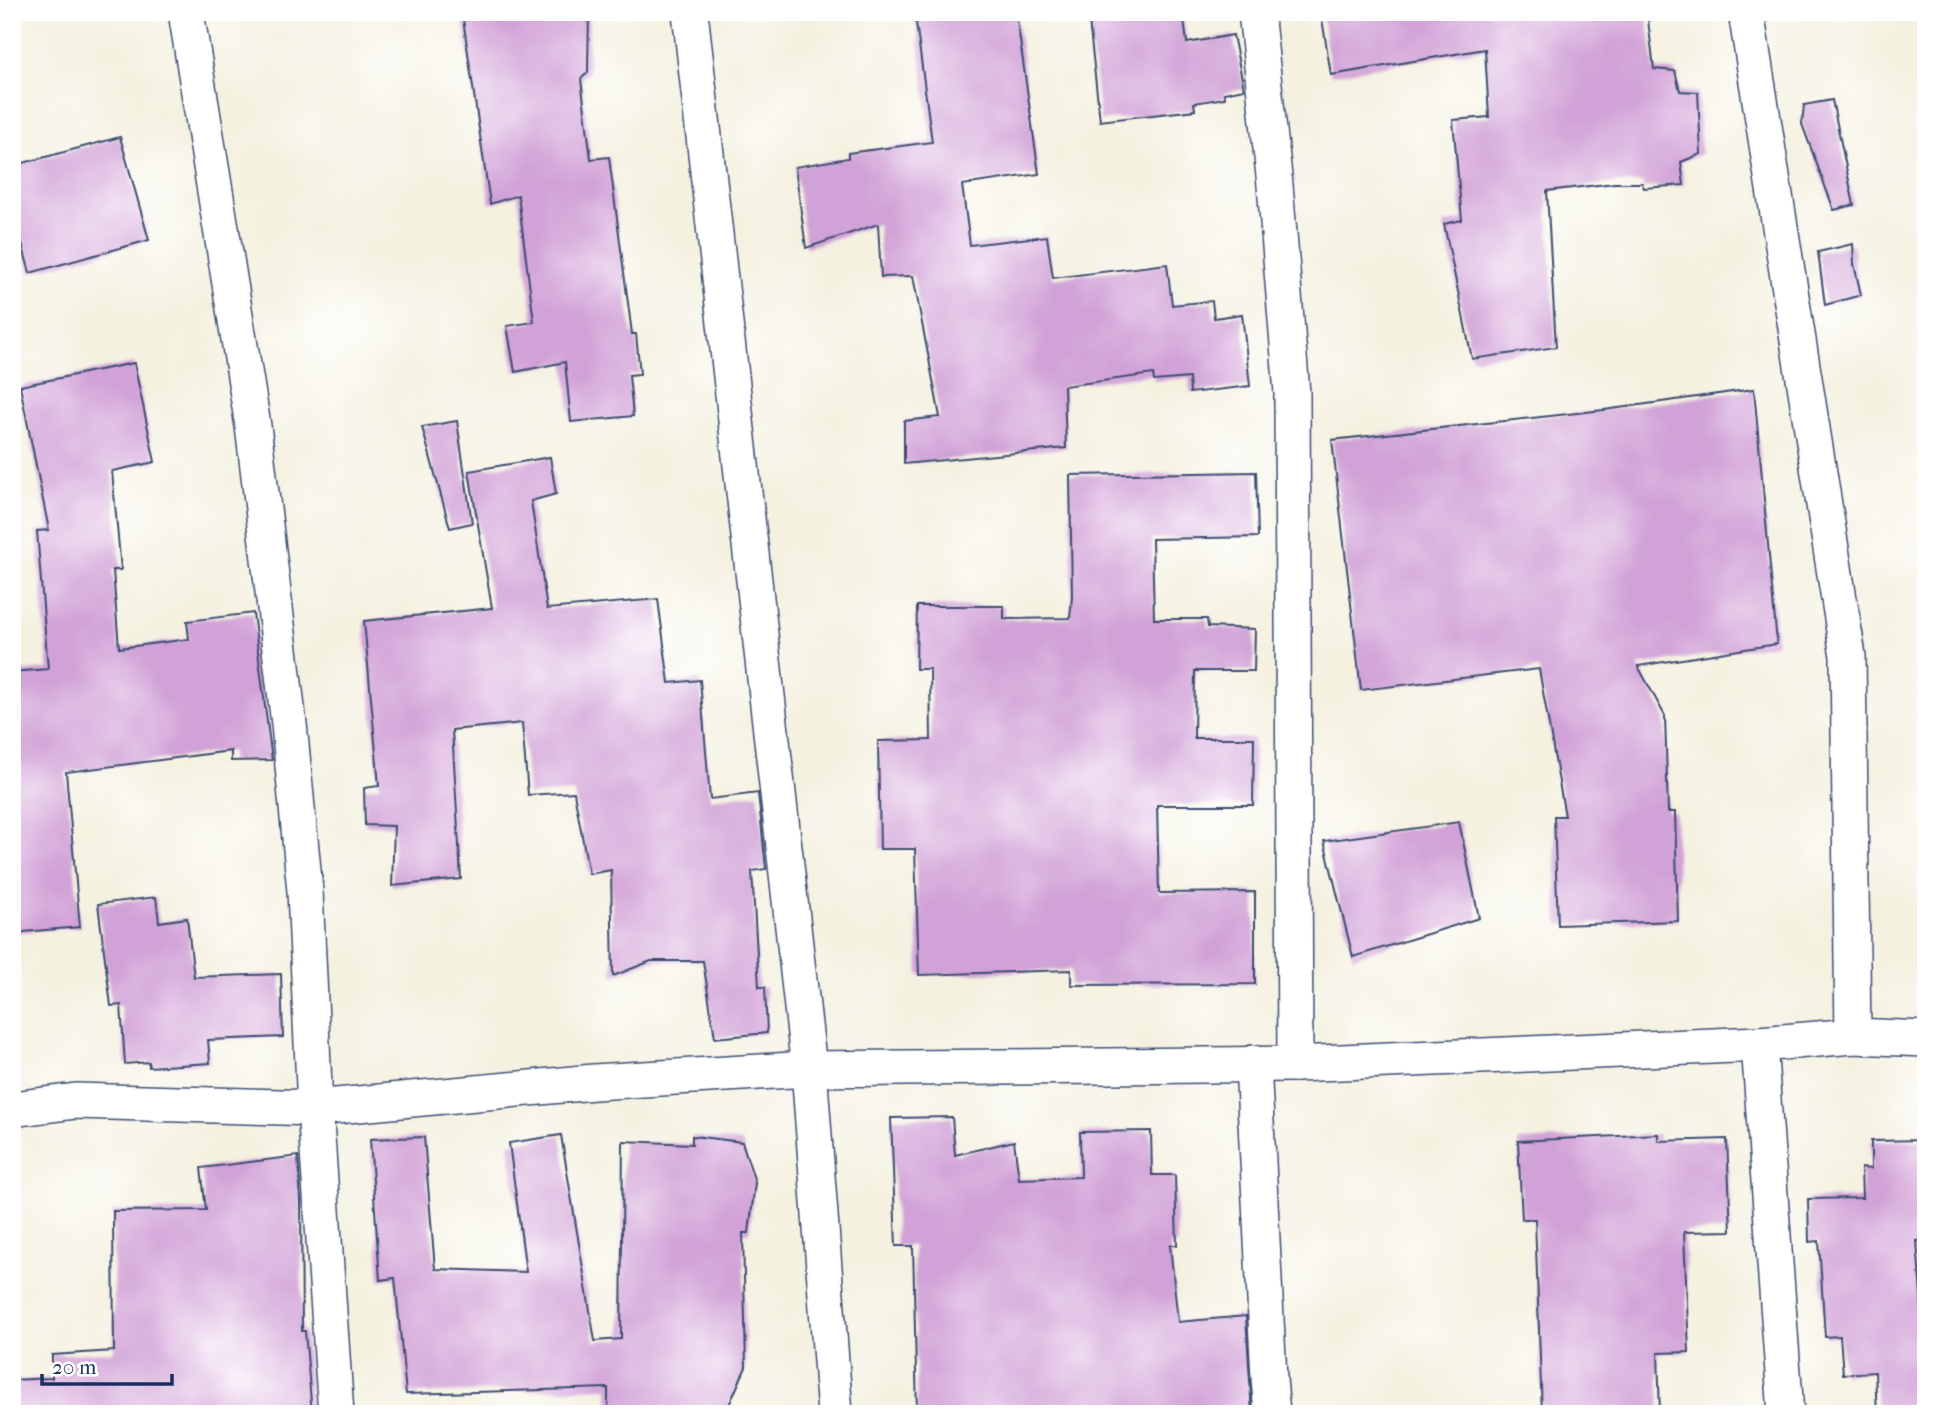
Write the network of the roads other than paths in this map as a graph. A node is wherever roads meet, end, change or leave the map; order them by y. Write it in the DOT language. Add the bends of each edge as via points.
graph roads {
  1 [pos="186,12"];
  2 [pos="690,12"];
  3 [pos="1256,12"];
  4 [pos="1746,12"];
  5 [pos="1853,1036"];
  6 [pos="1926,1039"];
  7 [pos="1759,1044"];
  8 [pos="1253,1063"];
  9 [pos="1295,1063"];
  10 [pos="809,1069"];
  11 [pos="315,1108"];
  12 [pos="12,1109"];
  13 [pos="336,1414"];
  14 [pos="835,1414"];
  15 [pos="1272,1414"];
  16 [pos="1786,1414"];
  1 -- 11 [label="street" via="253,426 286,696 305,891"];
  2 -- 10 [label="street"];
  3 -- 9 [label="street" via="1292,393"];
  4 -- 5 [label="street" via="1847,656"];
  5 -- 6 [label="street"];
  5 -- 7 [label="street"];
  7 -- 9 [label="street"];
  7 -- 16 [label="street"];
  8 -- 9 [label="street"];
  8 -- 10 [label="street"];
  8 -- 15 [label="street"];
  10 -- 11 [label="street" via="594,1082"];
  10 -- 14 [label="street"];
  11 -- 12 [label="street" via="76,1101"];
  11 -- 13 [label="street"];
}
